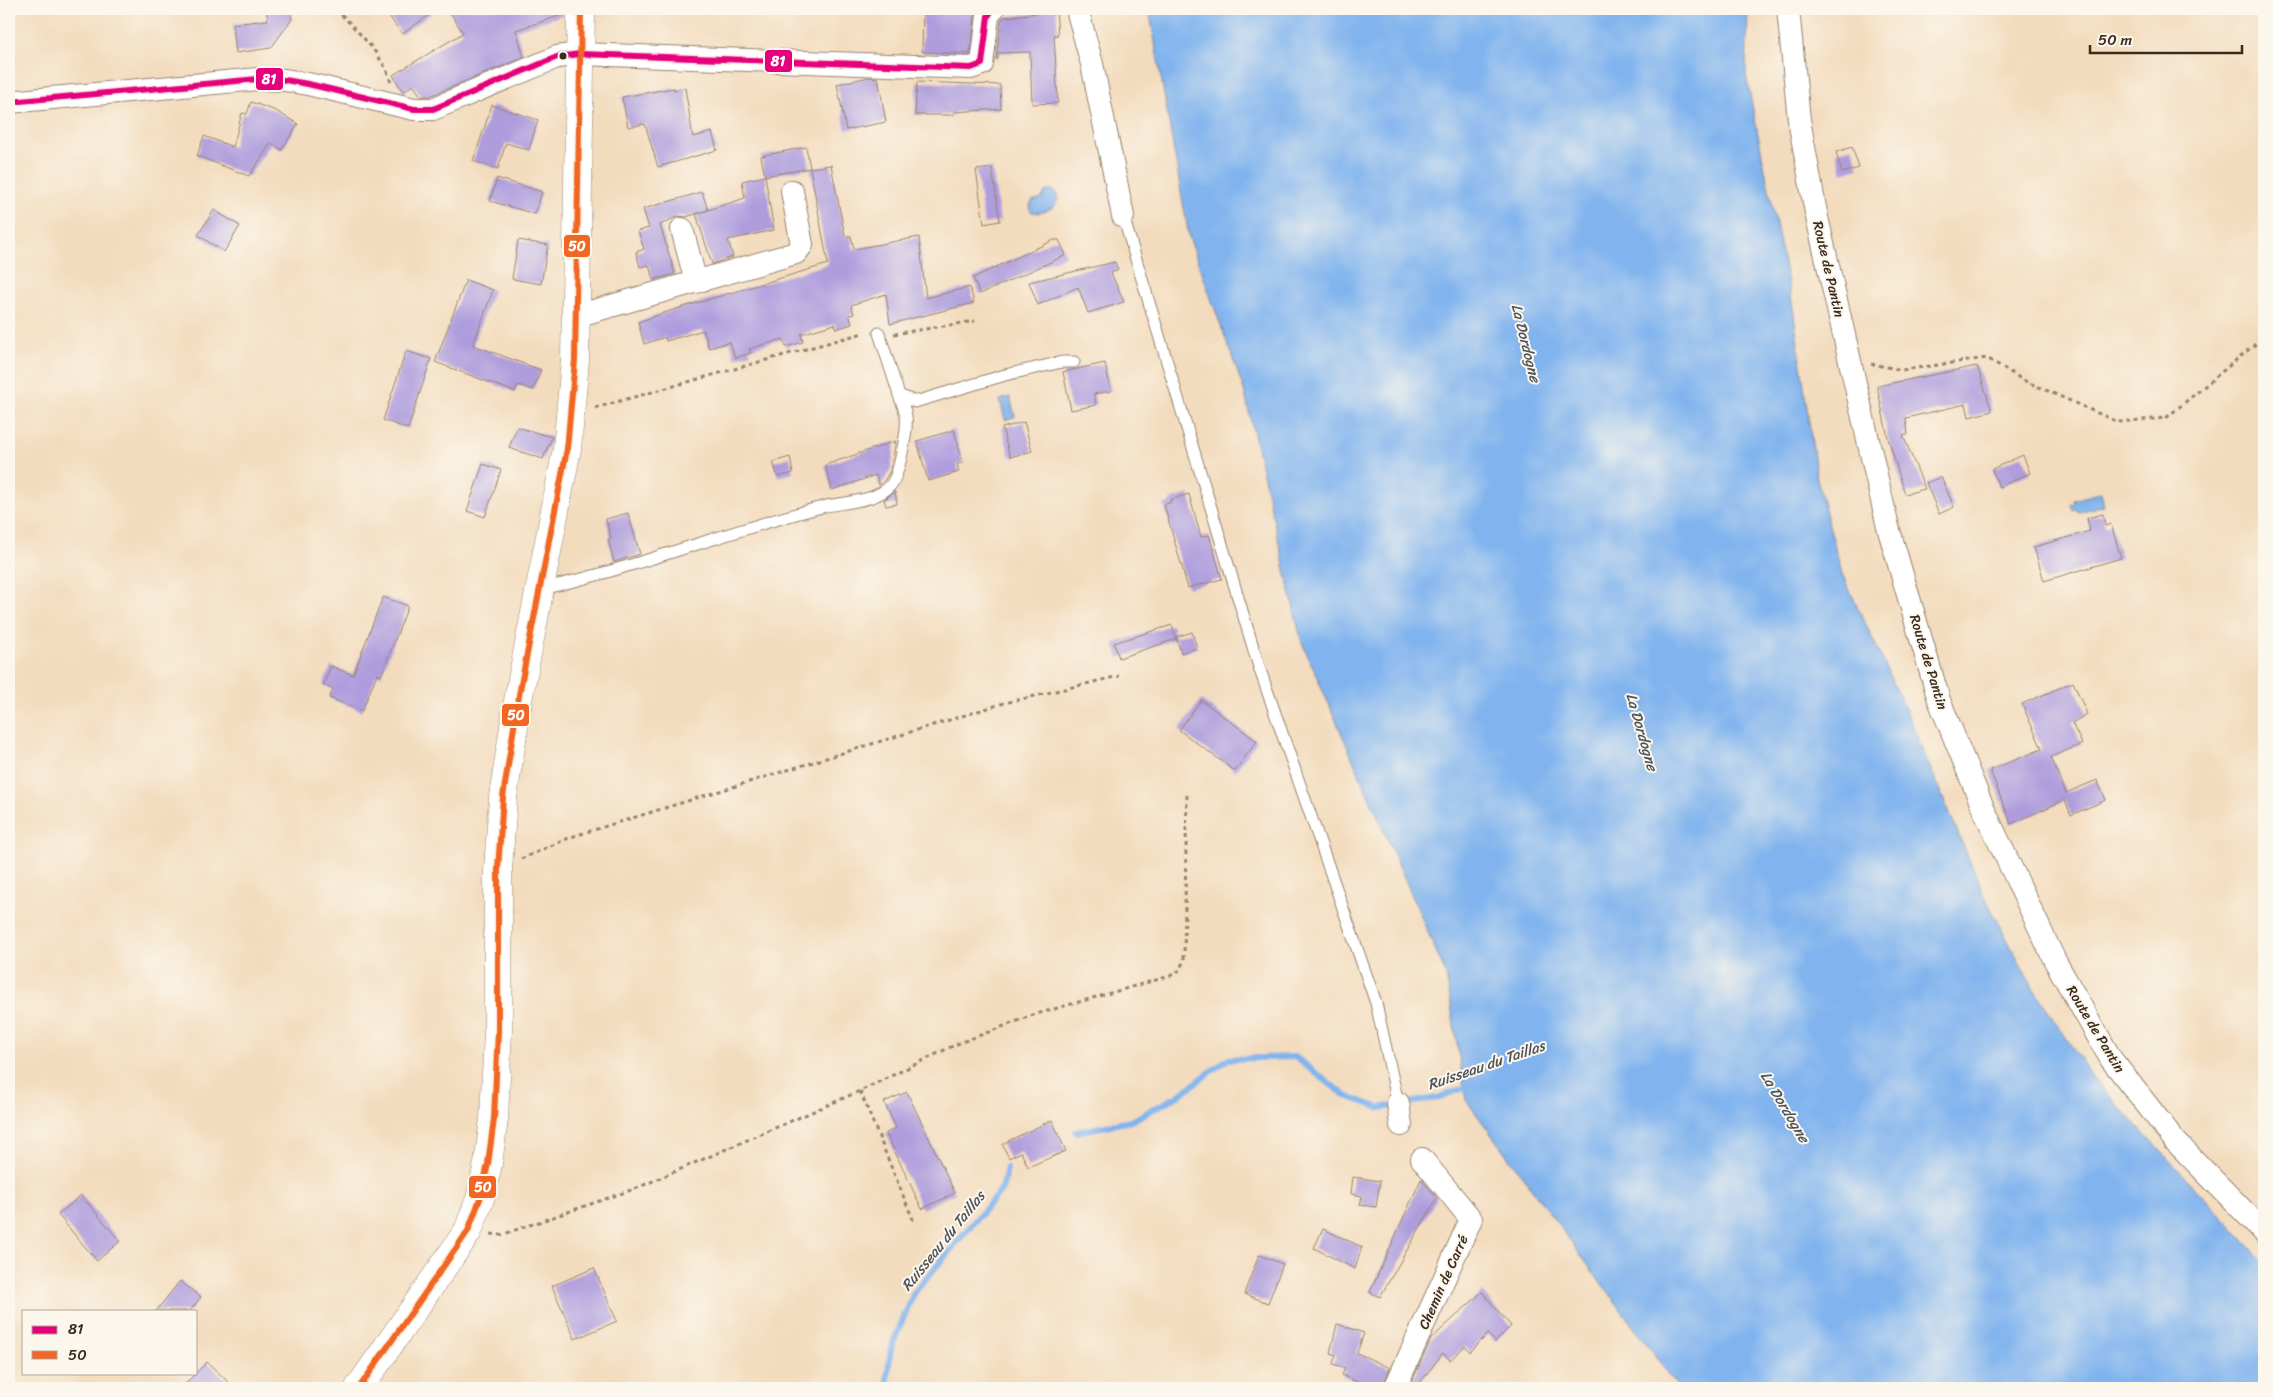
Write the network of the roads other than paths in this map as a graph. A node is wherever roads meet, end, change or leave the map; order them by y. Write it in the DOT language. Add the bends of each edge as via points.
graph roads {
  1 [pos="581,9"];
  2 [pos="993,9"];
  3 [pos="1076,9"];
  4 [pos="1788,9"];
  5 [pos="580,54"];
  6 [pos="9,102"];
  7 [pos="792,191"];
  8 [pos="1123,216"];
  9 [pos="682,229"];
  10 [pos="696,282"];
  11 [pos="576,316"];
  12 [pos="879,333"];
  13 [pos="1074,362"];
  14 [pos="899,395"];
  15 [pos="539,590"];
  16 [pos="1399,1114"];
  17 [pos="1422,1159"];
  18 [pos="2264,1232"];
  19 [pos="359,1388"];
  20 [pos="1395,1388"];
  1 -- 5 [label="main road"];
  2 -- 5 [label="street" via="988,16 982,64 971,68"];
  3 -- 8 [label="street" via="1092,64"];
  4 -- 18 [label="street, Route de Pantin" via="1799,120 1816,213 1888,527 1939,700 1984,810 2055,961 2111,1059 2176,1142"];
  5 -- 6 [label="street" via="557,57 433,109 414,109 300,83 258,79"];
  5 -- 11 [label="main road"];
  7 -- 10 [label="street" via="802,245 796,253"];
  8 -- 16 [label="lane" via="1259,667 1376,1003"];
  9 -- 10 [label="street"];
  10 -- 11 [label="street"];
  11 -- 15 [label="main road" via="567,449"];
  12 -- 14 [label="lane"];
  13 -- 14 [label="lane" via="1005,375 915,402"];
  14 -- 15 [label="lane" via="906,415 906,431 897,472 892,484 876,495"];
  15 -- 19 [label="main road" via="503,797 498,870 498,1031 494,1119 488,1164 468,1231"];
  17 -- 20 [label="street, Chemin de Carré" via="1472,1219"];
}
